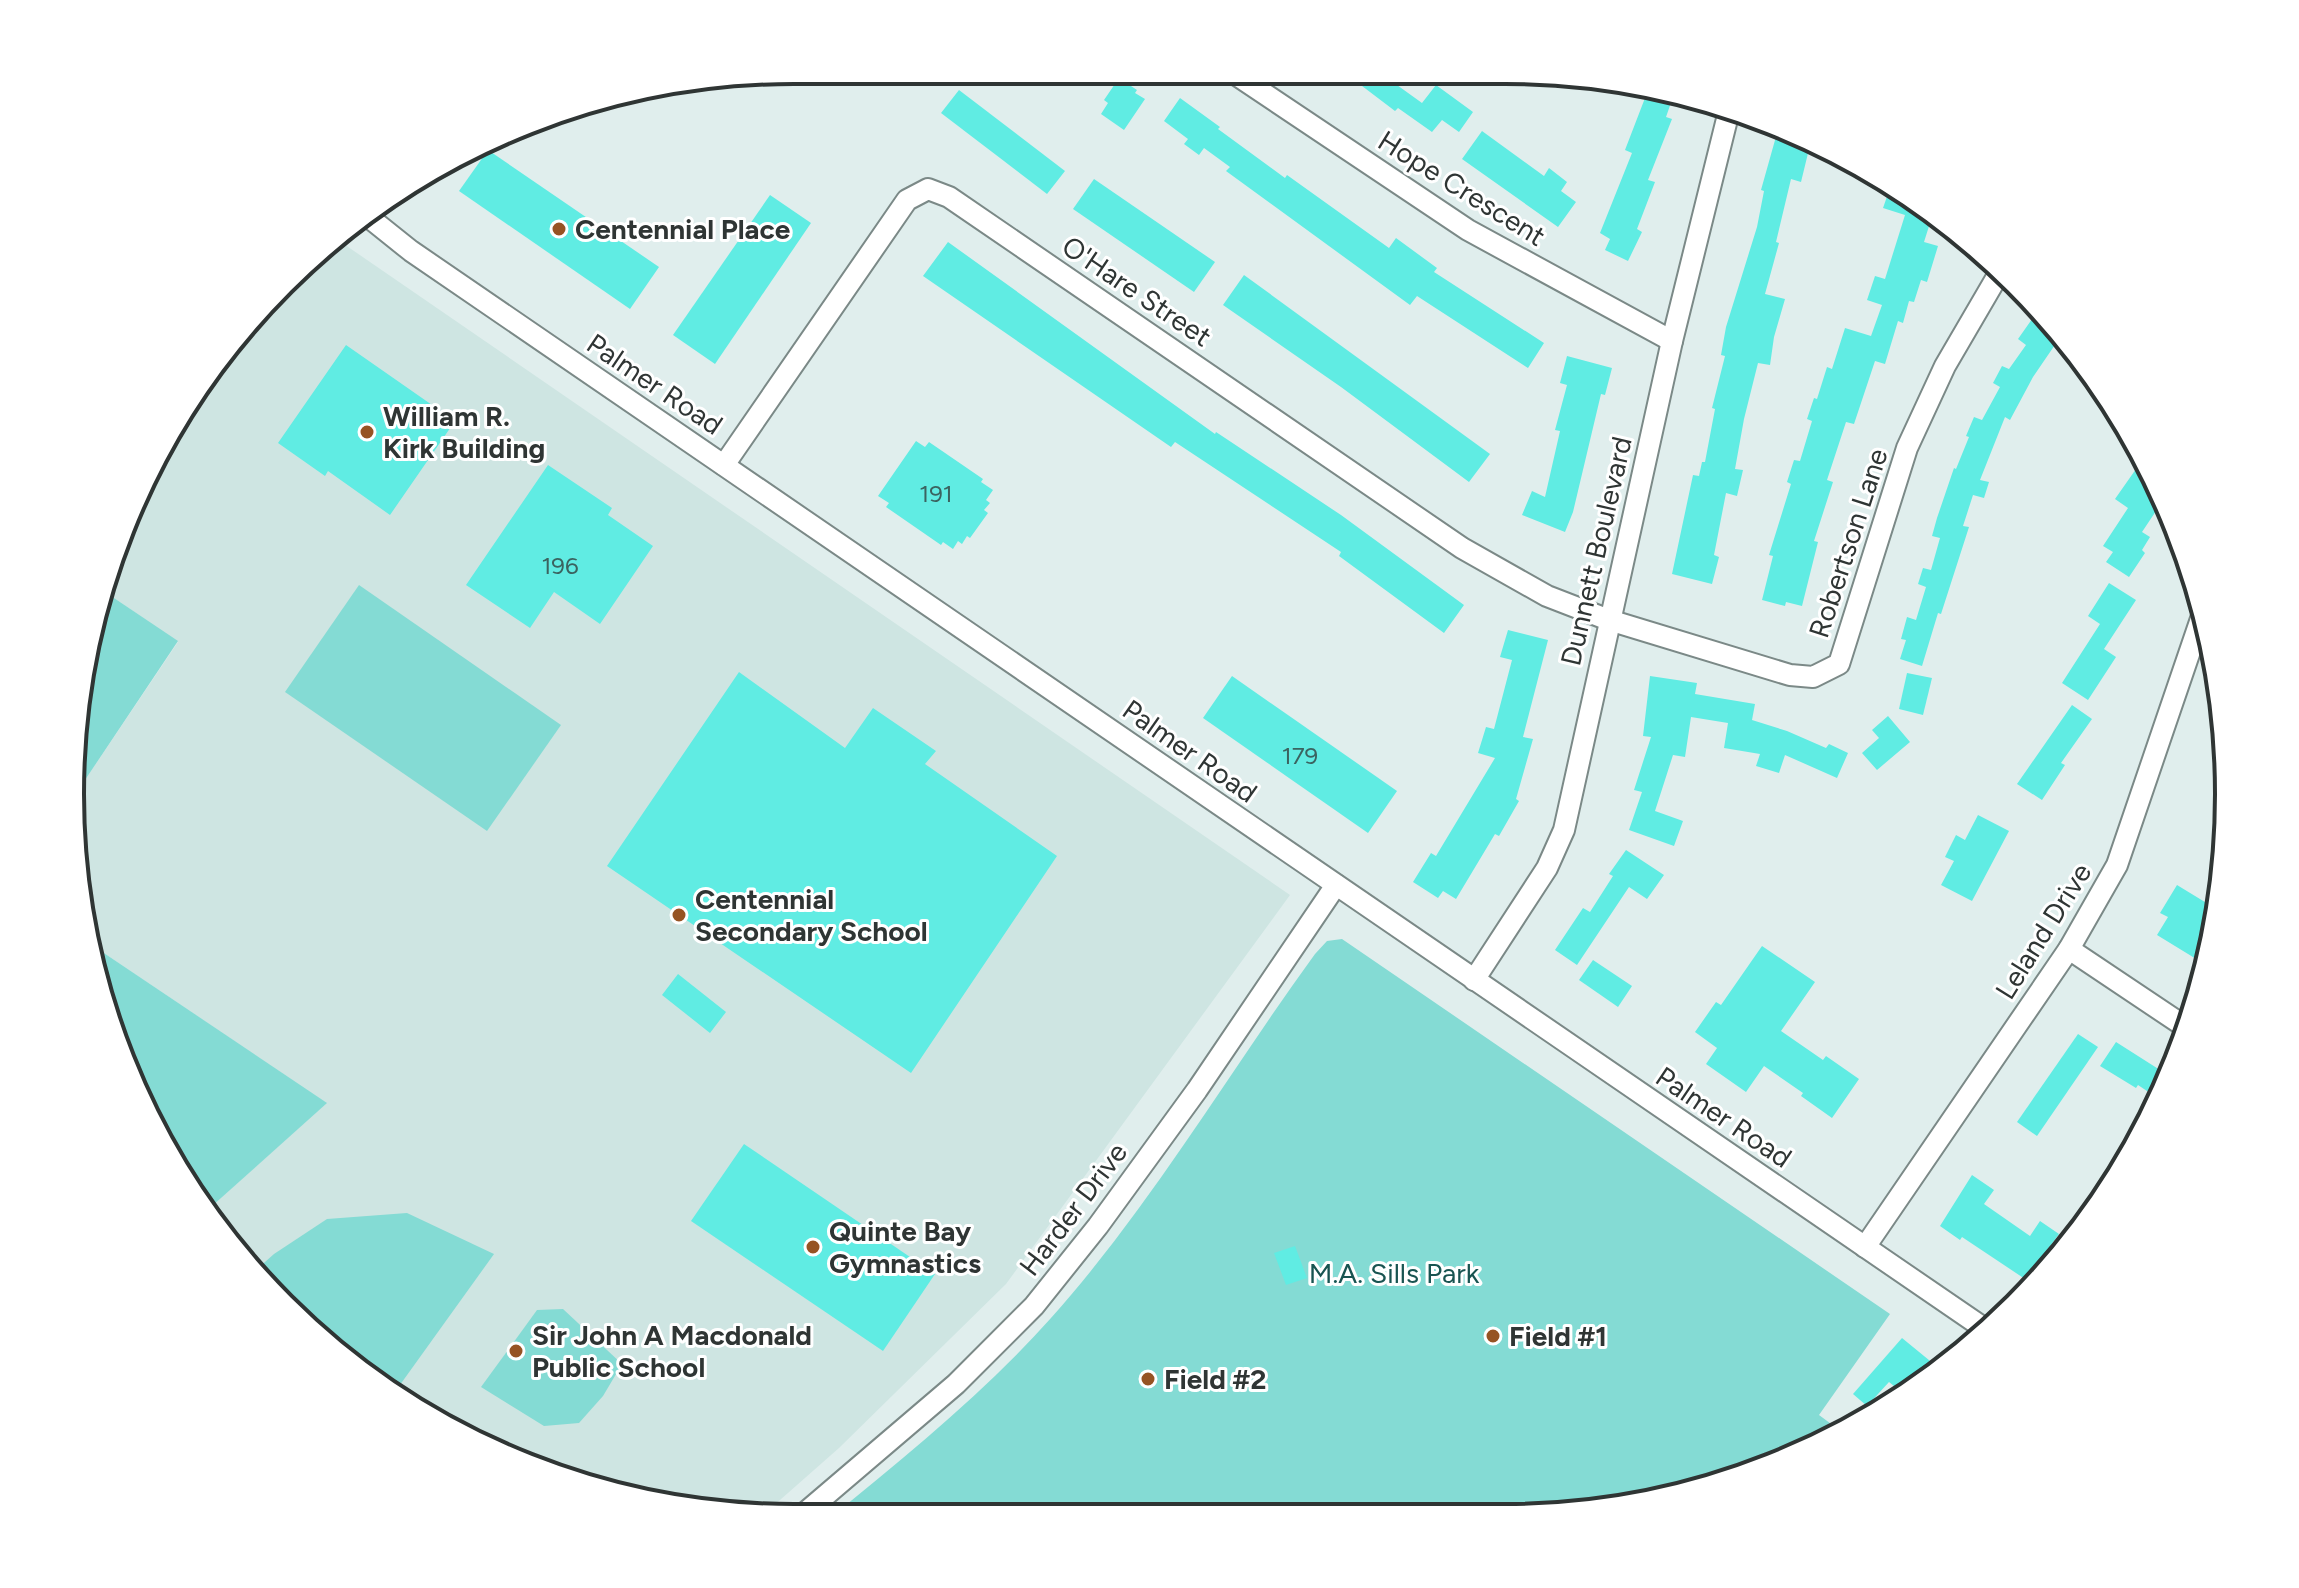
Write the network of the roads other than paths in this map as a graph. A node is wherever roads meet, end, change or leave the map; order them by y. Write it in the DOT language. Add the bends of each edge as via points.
graph roads {
  1 [pos="1250,84"];
  2 [pos="1727,120"];
  3 [pos="374,222"];
  4 [pos="1995,281"];
  5 [pos="1672,341"];
  6 [pos="724,465"];
  7 [pos="1609,620"];
  8 [pos="2196,633"];
  9 [pos="1336,885"];
  10 [pos="2069,949"];
  11 [pos="1474,980"];
  12 [pos="2177,1021"];
  13 [pos="1865,1247"];
  14 [pos="1977,1324"];
  15 [pos="815,1504"];
  1 -- 5 [label="street, Hope Crescent" via="1468,230"];
  2 -- 5 [label="street, Dunnett Boulevard"];
  3 -- 6 [label="street, Palmer Road"];
  4 -- 7 [label="street, Robertson Lane" via="1945,366 1907,448 1839,664 1813,677 1790,675"];
  5 -- 7 [label="street, Dunnett Boulevard"];
  6 -- 7 [label="street, O'Hare Street" via="907,200 928,189 949,197 1462,548 1547,596"];
  6 -- 9 [label="street, Palmer Road"];
  7 -- 11 [label="street, Dunnett Boulevard" via="1564,830 1547,868"];
  8 -- 10 [label="street, Leland Drive" via="2117,865"];
  9 -- 11 [label="street, Palmer Road"];
  9 -- 15 [label="street, Harder Drive" via="1188,1102 1034,1306 956,1384"];
  10 -- 12 [label="street"];
  10 -- 13 [label="street, Leland Drive"];
  11 -- 13 [label="street, Palmer Road"];
  13 -- 14 [label="street, Palmer Road"];
}
